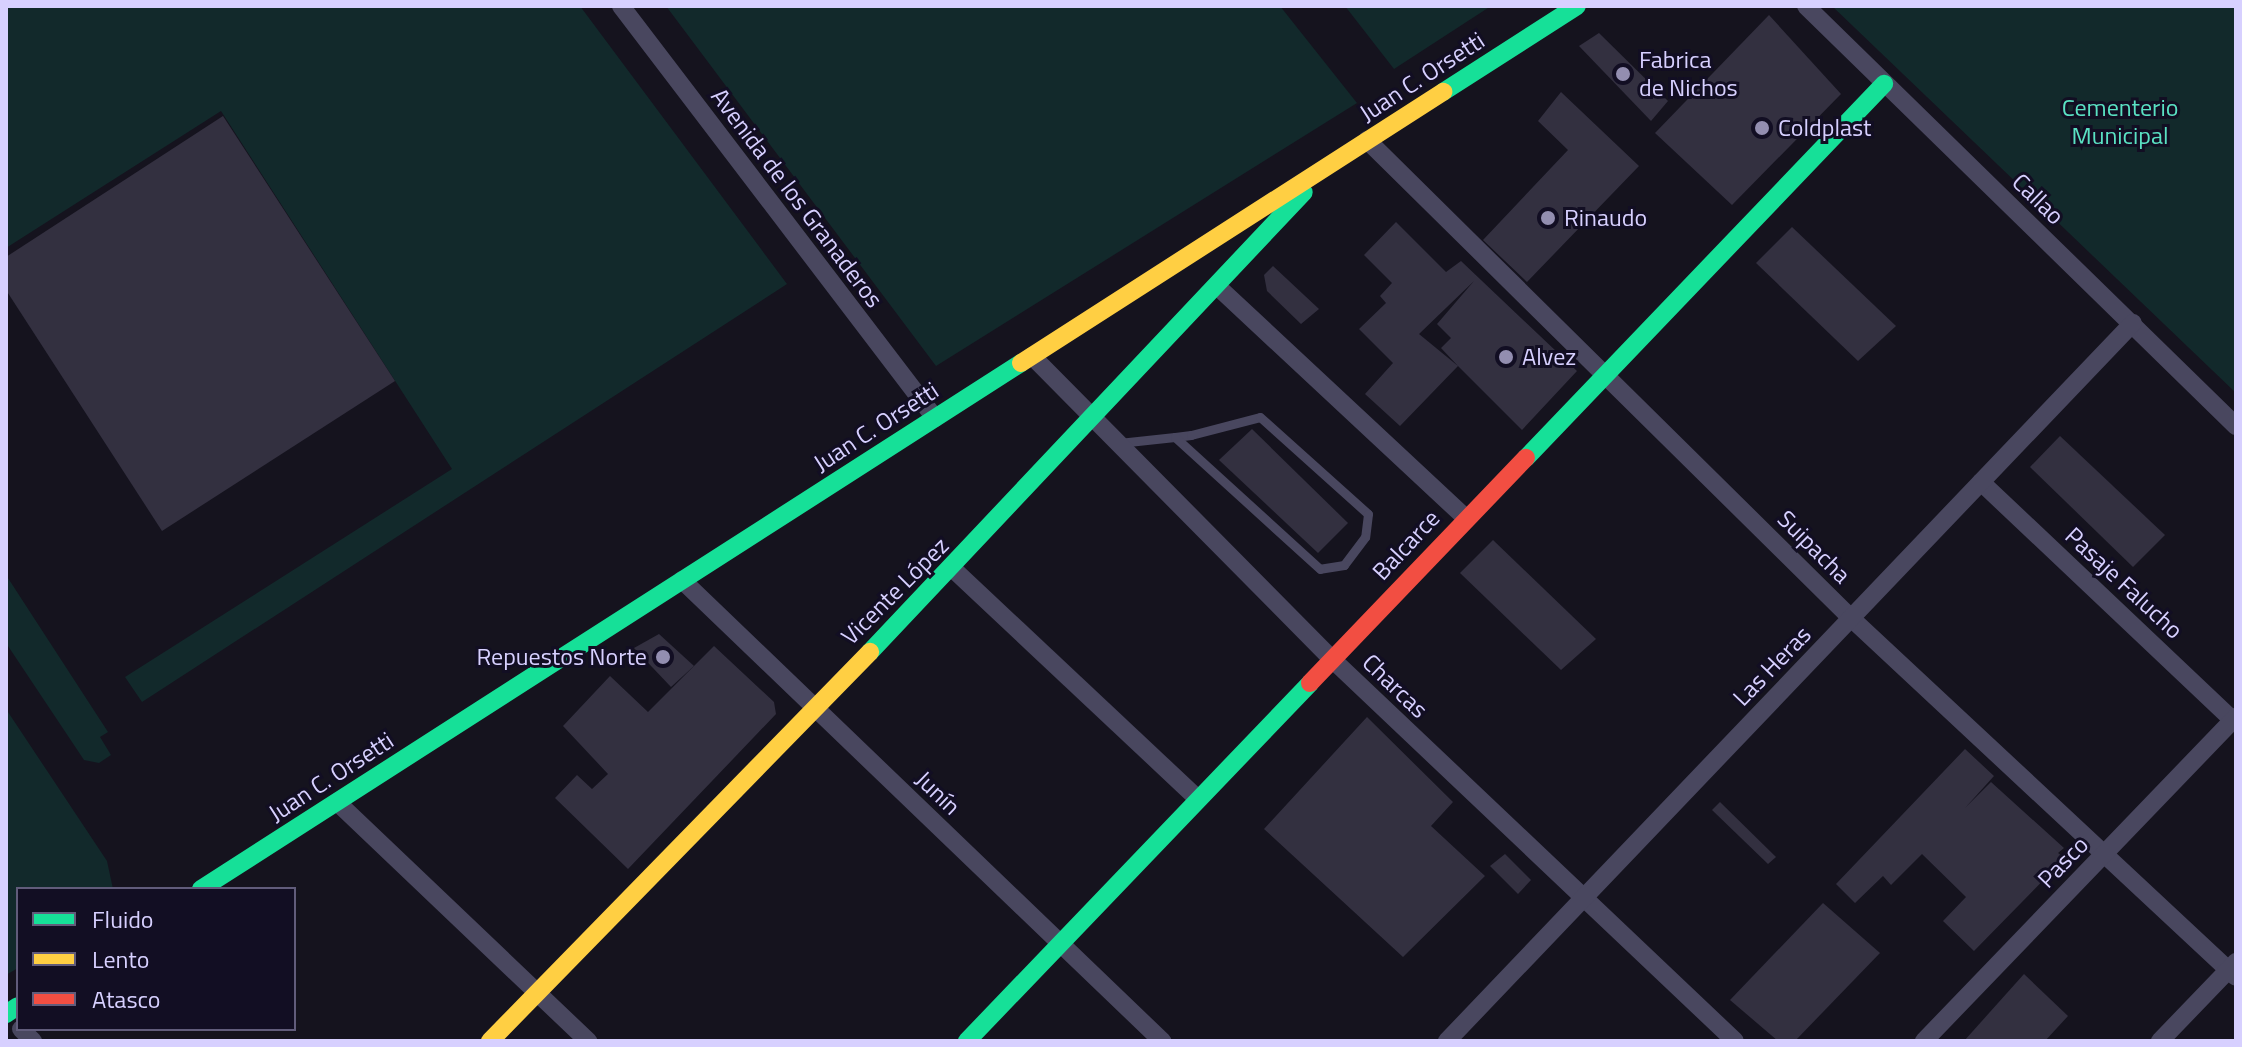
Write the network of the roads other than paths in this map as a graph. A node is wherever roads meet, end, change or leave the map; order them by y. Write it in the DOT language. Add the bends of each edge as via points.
graph roads {
  1 [pos="621,6"];
  2 [pos="1577,6"];
  3 [pos="1806,6"];
  4 [pos="1884,84"];
  5 [pos="1367,140"];
  6 [pos="1326,167"];
  7 [pos="1218,287"];
  8 [pos="2133,323"];
  9 [pos="1032,356"];
  10 [pos="1608,375"];
  11 [pos="935,418"];
  12 [pos="1092,419"];
  13 [pos="2236,426"];
  14 [pos="1175,437"];
  15 [pos="1116,443"];
  16 [pos="1981,482"];
  17 [pos="1465,517"];
  18 [pos="952,568"];
  19 [pos="682,580"];
  20 [pos="1851,618"];
  21 [pos="1332,659"];
  22 [pos="812,707"];
  23 [pos="2235,718"];
  24 [pos="1196,797"];
  25 [pos="337,802"];
  26 [pos="2103,855"];
  27 [pos="204,887"];
  28 [pos="1583,899"];
  29 [pos="1061,944"];
  30 [pos="2233,970"];
  31 [pos="538,993"];
  32 [pos="490,1041"];
  33 [pos="588,1041"];
  34 [pos="967,1041"];
  35 [pos="1162,1041"];
  36 [pos="1447,1041"];
  37 [pos="1735,1041"];
  38 [pos="1924,1041"];
  39 [pos="2160,1041"];
  1 -- 11 [label="street, Avenida de los Granaderos"];
  2 -- 5 [label="street, Juan C. Orsetti"];
  3 -- 4 [label="street, Callao"];
  4 -- 8 [label="street, Callao"];
  4 -- 10 [label="street, Balcarce"];
  5 -- 6 [label="street, Juan C. Orsetti"];
  5 -- 10 [label="street, Suipacha"];
  6 -- 7 [label="street, Vicente López"];
  6 -- 9 [label="street, Juan C. Orsetti"];
  7 -- 12 [label="street, Vicente López"];
  7 -- 17 [label="street"];
  8 -- 13 [label="street, Callao"];
  8 -- 16 [label="street, Las Heras"];
  9 -- 11 [label="street, Juan C. Orsetti"];
  9 -- 12 [label="street, Charcas"];
  10 -- 17 [label="street, Balcarce"];
  10 -- 20 [label="street, Suipacha"];
  11 -- 19 [label="street, Juan C. Orsetti"];
  12 -- 15 [label="street, Charcas"];
  12 -- 18 [label="street, Vicente López"];
  14 -- 14 [label="lane" via="1260,417 1368,514 1365,537 1344,565 1320,569"];
  14 -- 15 [label="lane"];
  15 -- 21 [label="street, Charcas"];
  16 -- 20 [label="street, Las Heras"];
  16 -- 23 [label="street, Pasaje Falucho"];
  17 -- 21 [label="street, Balcarce"];
  18 -- 22 [label="street, Vicente López"];
  18 -- 24 [label="street"];
  19 -- 22 [label="street, Junín"];
  19 -- 25 [label="street, Juan C. Orsetti"];
  20 -- 26 [label="street, Suipacha"];
  20 -- 28 [label="street, Las Heras"];
  21 -- 24 [label="street, Balcarce"];
  21 -- 28 [label="street, Charcas"];
  22 -- 29 [label="street, Junín"];
  22 -- 31 [label="street, Vicente López"];
  23 -- 26 [label="street, Pasco"];
  24 -- 29 [label="street, Balcarce"];
  25 -- 27 [label="street, Juan C. Orsetti"];
  25 -- 31 [label="street"];
  26 -- 30 [label="street, Suipacha"];
  26 -- 38 [label="street, Pasco"];
  28 -- 36 [label="street, Las Heras"];
  28 -- 37 [label="street, Charcas"];
  29 -- 34 [label="street, Balcarce"];
  29 -- 35 [label="street, Junín"];
  30 -- 39 [label="street"];
  31 -- 32 [label="street, Vicente López"];
  31 -- 33 [label="street"];
}
